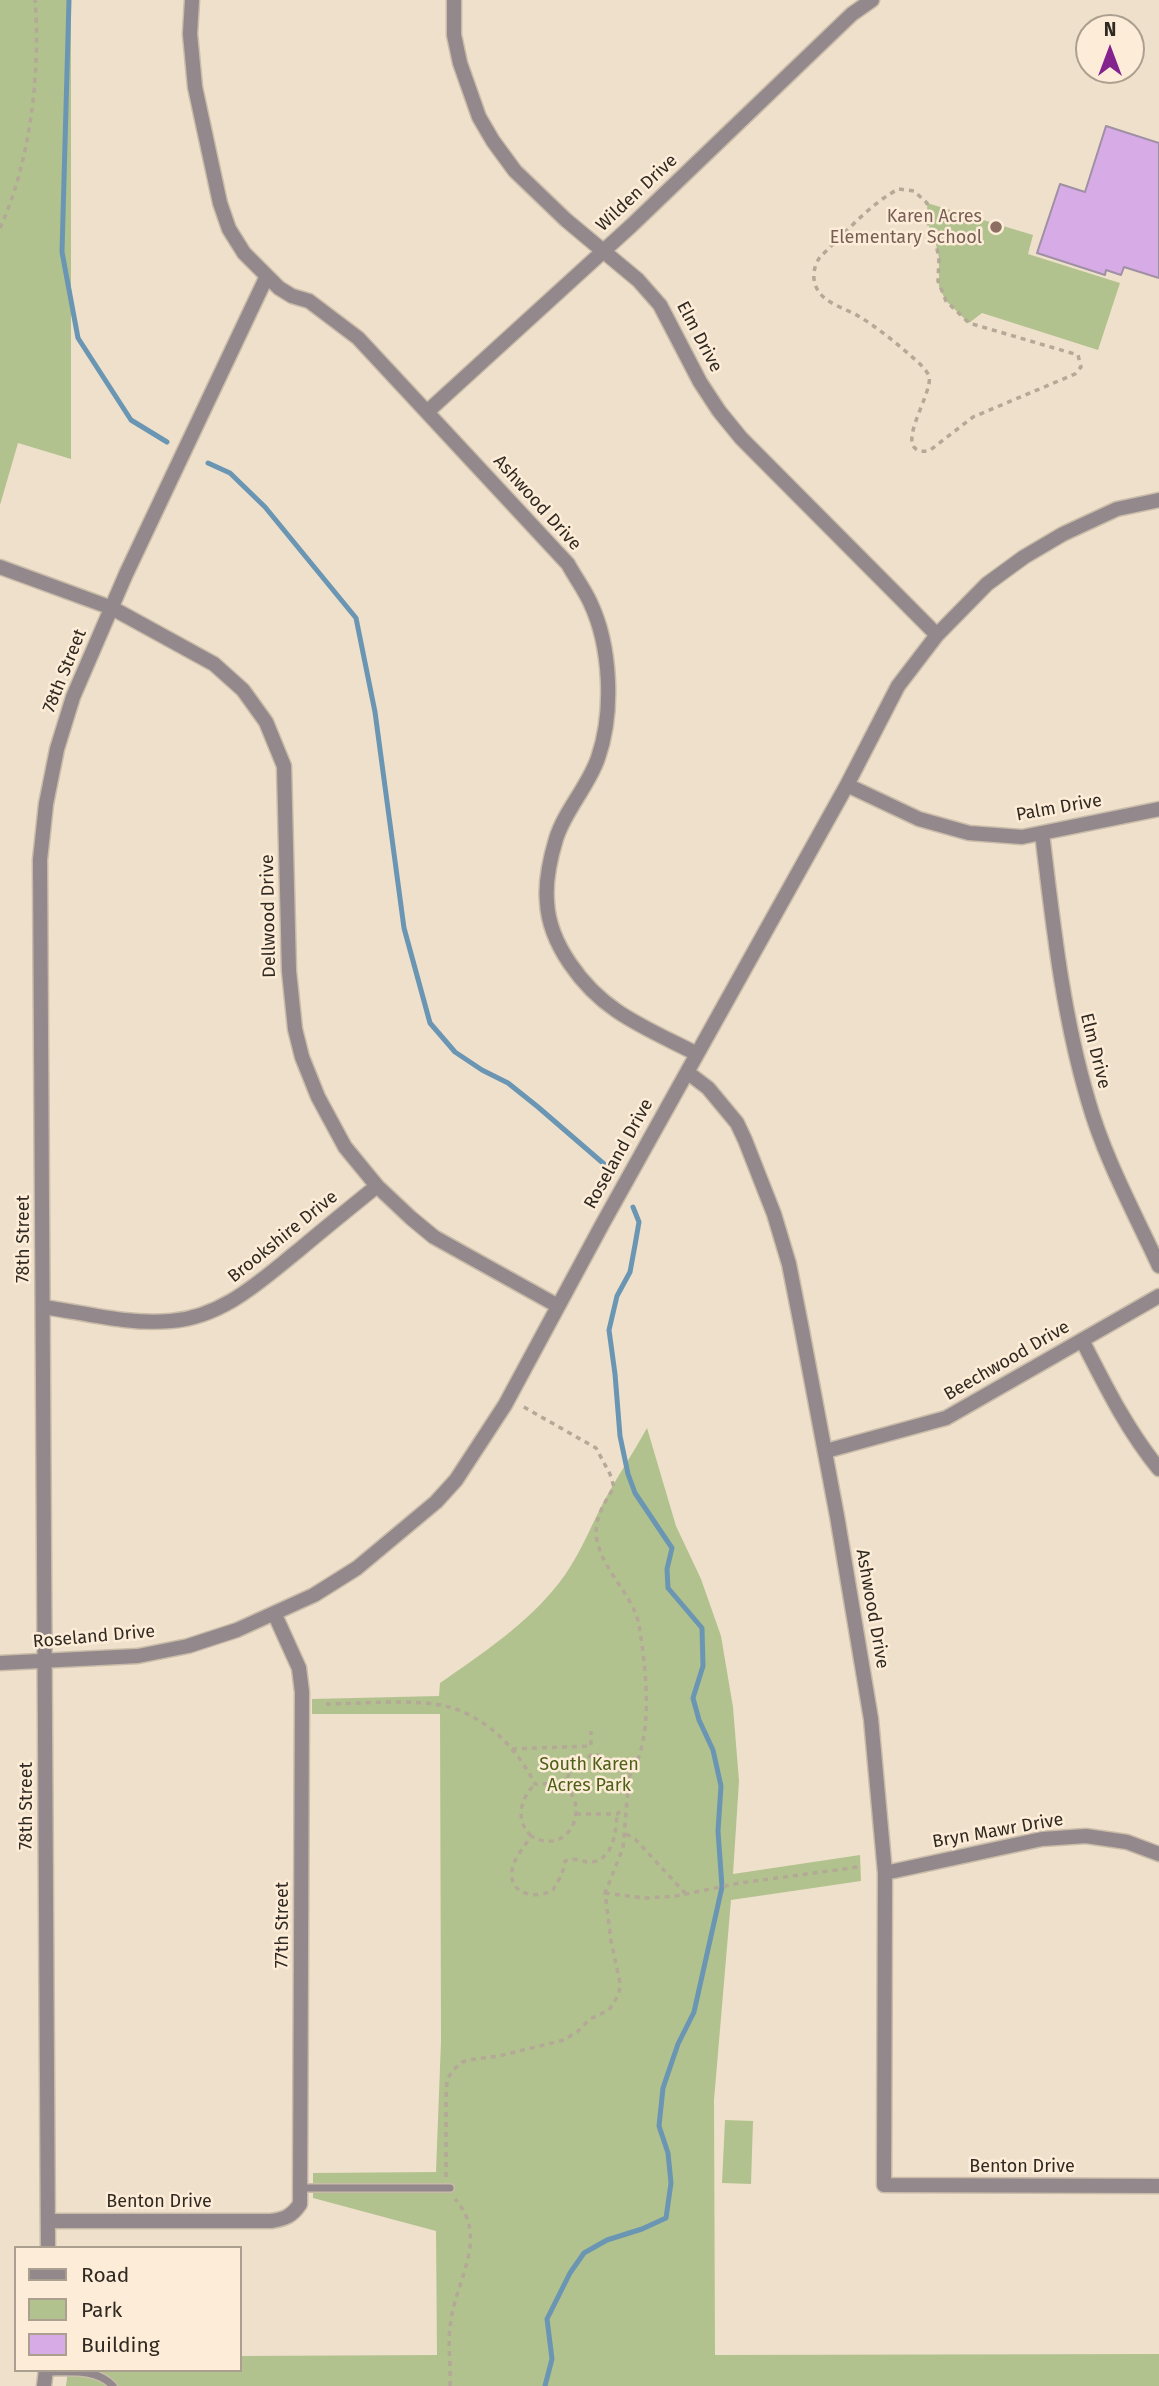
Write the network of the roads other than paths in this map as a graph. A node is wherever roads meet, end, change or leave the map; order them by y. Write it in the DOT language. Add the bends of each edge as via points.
graph roads {
  1 [pos="192,0"];
  2 [pos="454,0"];
  3 [pos="872,0"];
  4 [pos="603,251"];
  5 [pos="267,276"];
  6 [pos="427,412"];
  7 [pos="1159,500"];
  8 [pos="0,567"];
  9 [pos="112,608"];
  10 [pos="937,635"];
  11 [pos="847,785"];
  12 [pos="1159,809"];
  13 [pos="1042,833"];
  14 [pos="697,1054"];
  15 [pos="687,1072"];
  16 [pos="377,1186"];
  17 [pos="1159,1266"];
  18 [pos="1159,1296"];
  19 [pos="558,1306"];
  20 [pos="44,1307"];
  21 [pos="1082,1340"];
  22 [pos="825,1451"];
  23 [pos="1159,1469"];
  24 [pos="275,1615"];
  25 [pos="46,1661"];
  26 [pos="0,1663"];
  27 [pos="1159,1854"];
  28 [pos="885,1873"];
  29 [pos="884,2185"];
  30 [pos="1159,2186"];
  31 [pos="302,2188"];
  32 [pos="450,2188"];
  33 [pos="47,2221"];
  34 [pos="271,2221"];
  35 [pos="48,2246"];
  36 [pos="45,2376"];
  37 [pos="113,2386"];
  1 -- 5 [label="street, Ashwood Drive" via="195,87 220,203 244,253"];
  2 -- 4 [label="street, Elm Drive" via="460,63 493,142 515,171"];
  3 -- 4 [label="street, Wilden Drive"];
  4 -- 6 [label="street, Wilden Drive"];
  4 -- 10 [label="street, Elm Drive" via="660,305 700,382 741,438"];
  5 -- 6 [label="street, Ashwood Drive" via="358,338"];
  5 -- 9 [label="street, 78th Street"];
  6 -- 14 [label="street, Ashwood Drive" via="568,565 590,603 604,645 608,688 598,758 557,837 548,873 547,903 561,949 579,977 617,1012"];
  7 -- 10 [label="street, Roseland Drive" via="1117,509 1034,551 988,584"];
  8 -- 9 [label="street, Dellwood Drive"];
  9 -- 16 [label="street, Dellwood Drive" via="214,664 243,690 266,722 284,766 289,971 295,1029 318,1097 345,1147"];
  9 -- 20 [label="street, 78th Street" via="73,697 57,749 41,849"];
  10 -- 11 [label="street, Roseland Drive" via="898,686"];
  11 -- 13 [label="street, Palm Drive" via="919,819 970,833"];
  11 -- 14 [label="street, Roseland Drive"];
  12 -- 13 [label="street, Palm Drive"];
  13 -- 17 [label="street, Elm Drive" via="1058,969 1088,1102"];
  14 -- 15 [label="street, Roseland Drive"];
  15 -- 19 [label="street, Roseland Drive"];
  15 -- 22 [label="street, Ashwood Drive" via="708,1088 737,1123 770,1202 789,1264"];
  16 -- 19 [label="street, Dellwood Drive" via="434,1237"];
  16 -- 20 [label="street, Brookshire Drive" via="259,1283 203,1315 135,1321"];
  18 -- 21 [label="street, Beechwood Drive"];
  19 -- 24 [label="street, Roseland Drive" via="490,1431 436,1502 356,1568"];
  20 -- 25 [label="street, 78th Street"];
  21 -- 22 [label="street, Beechwood Drive" via="946,1418"];
  21 -- 23 [label="street" via="1109,1393"];
  22 -- 28 [label="street, Ashwood Drive" via="871,1720"];
  24 -- 25 [label="street, Roseland Drive" via="188,1646 138,1656"];
  24 -- 31 [label="street, 77th Street" via="299,1668 302,1692"];
  25 -- 26 [label="street, Roseland Drive"];
  25 -- 33 [label="street, 78th Street"];
  27 -- 28 [label="street, Bryn Mawr Drive" via="1127,1842 1087,1836 1042,1839"];
  28 -- 29 [label="street, Ashwood Drive"];
  29 -- 30 [label="street, Benton Drive"];
  31 -- 32 [label="lane"];
  31 -- 34 [label="street, 77th Street" via="294,2213"];
  33 -- 34 [label="street, Benton Drive"];
  33 -- 35 [label="street, 78th Street"];
  36 -- 37 [label="lane" via="87,2372"];
}
